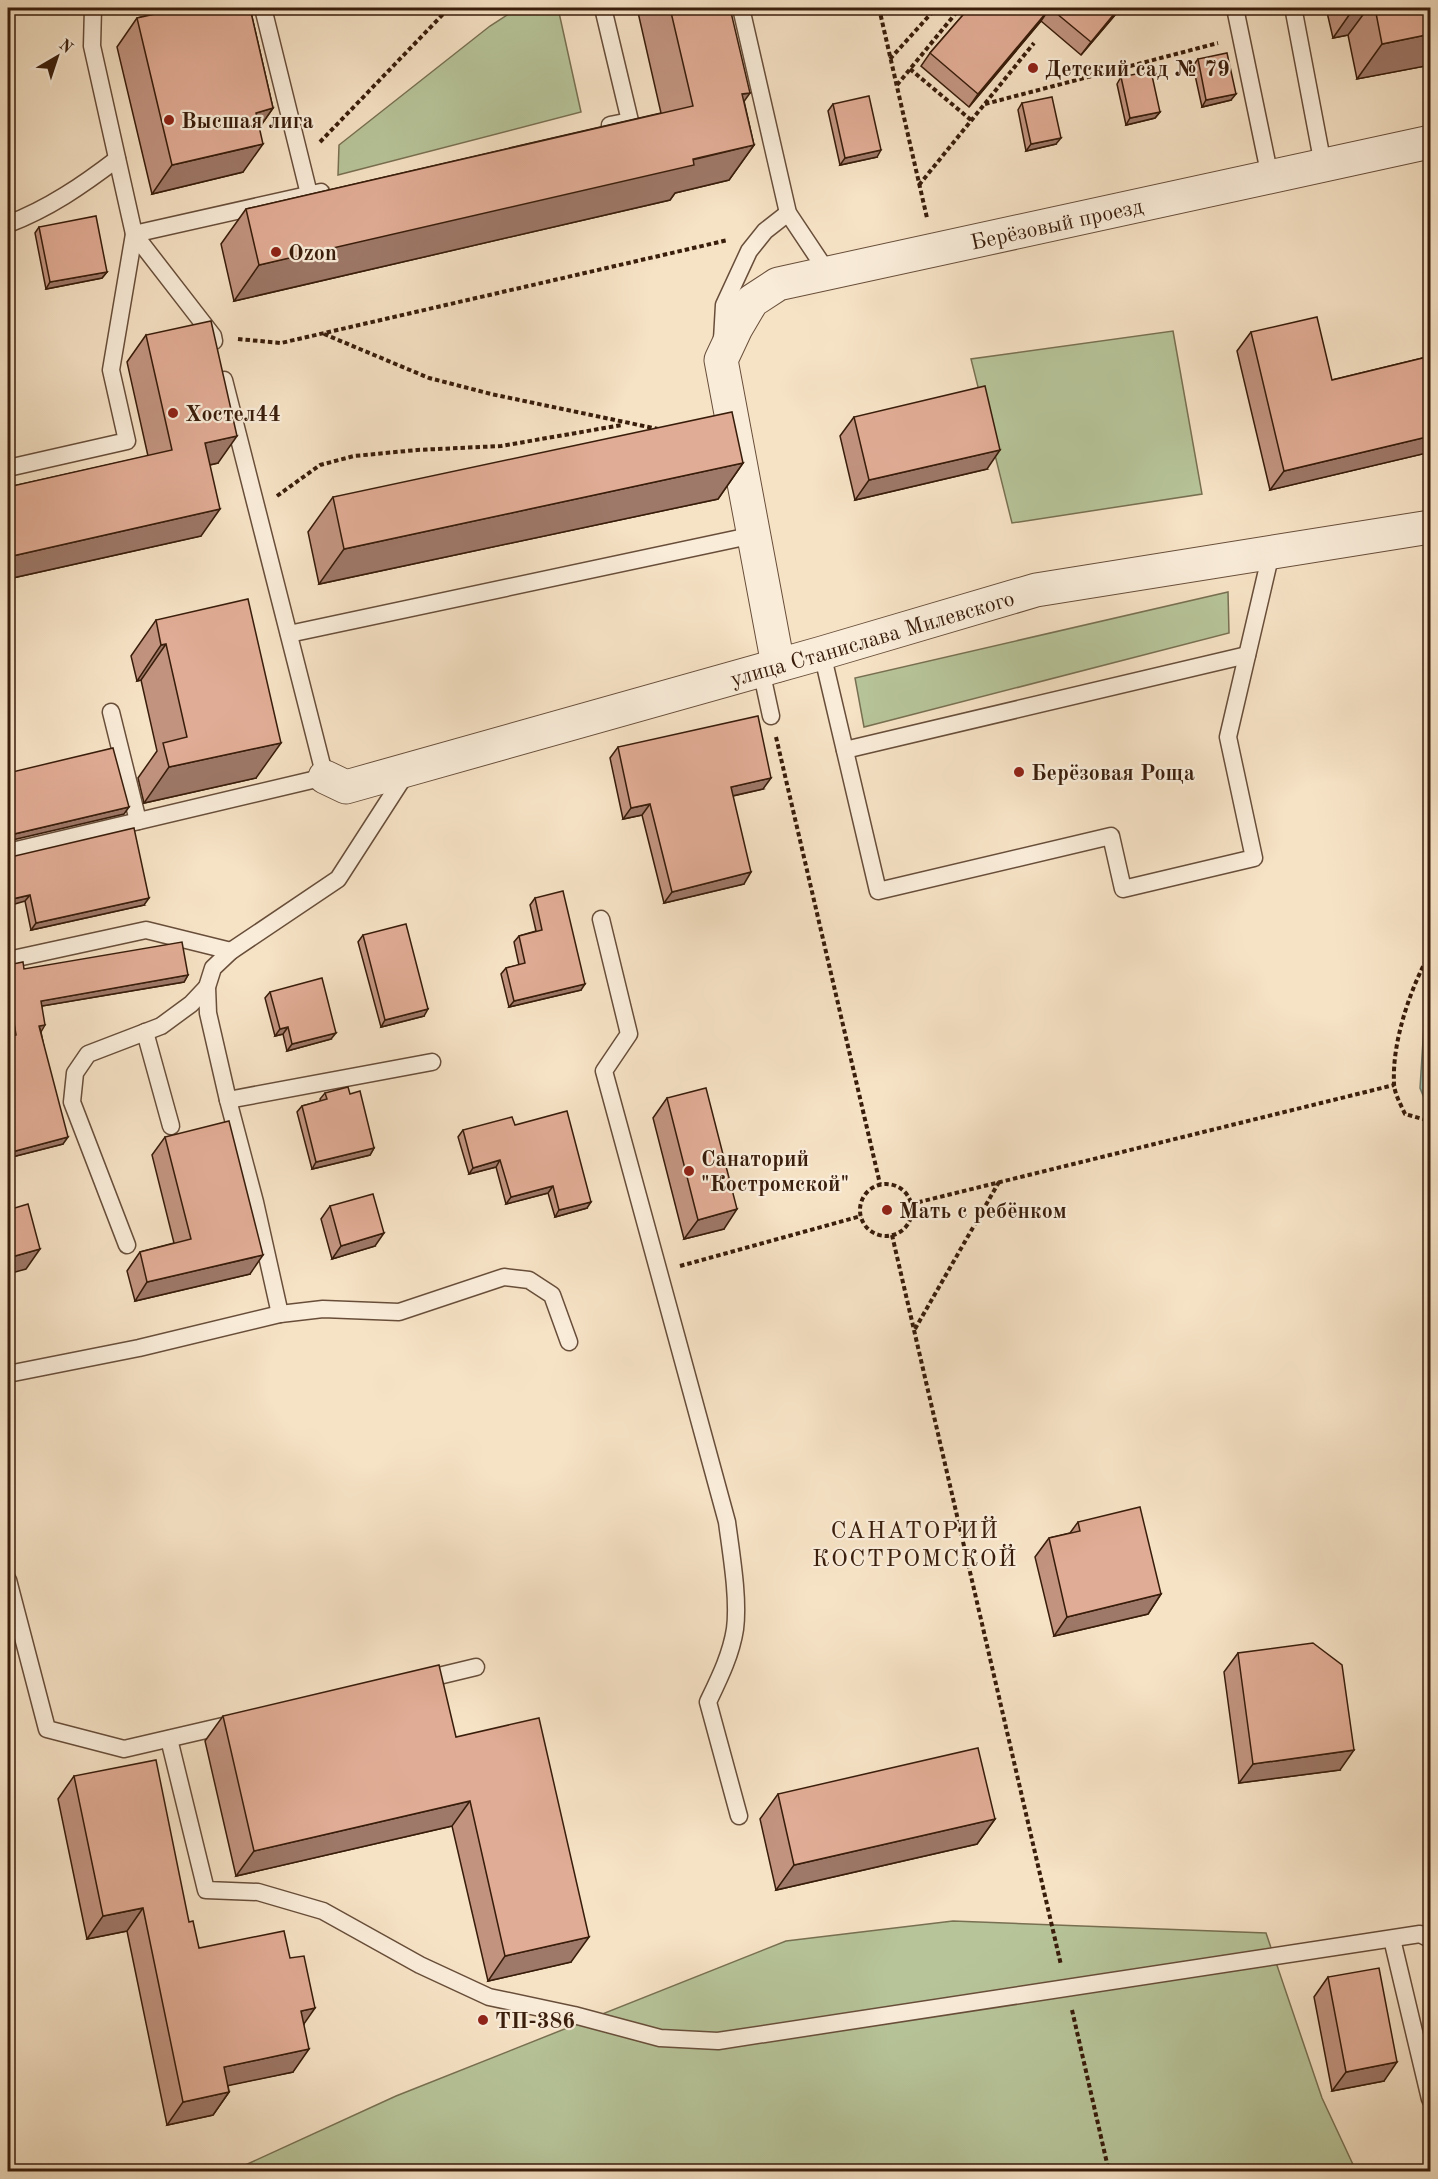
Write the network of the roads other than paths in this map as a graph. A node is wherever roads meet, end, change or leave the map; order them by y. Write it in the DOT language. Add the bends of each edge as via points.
graph roads {
  1 [pos="93,8"];
  2 [pos="263,8"];
  3 [pos="603,8"];
  4 [pos="741,8"];
  5 [pos="1235,8"];
  6 [pos="1294,12"];
  7 [pos="596,129"];
  8 [pos="1431,142"];
  9 [pos="117,159"];
  10 [pos="1323,165"];
  11 [pos="1270,177"];
  12 [pos="332,189"];
  13 [pos="309,195"];
  14 [pos="788,213"];
  15 [pos="8,224"];
  16 [pos="134,234"];
  17 [pos="828,273"];
  18 [pos="721,360"];
  19 [pos="8,468"];
  20 [pos="1431,527"];
  21 [pos="754,535"];
  22 [pos="1271,553"];
  23 [pos="288,634"];
  24 [pos="822,653"];
  25 [pos="1247,655"];
  26 [pos="770,668"];
  27 [pos="111,712"];
  28 [pos="771,716"];
  29 [pos="845,750"];
  30 [pos="409,769"];
  31 [pos="325,777"];
  32 [pos="138,821"];
  33 [pos="8,852"];
  34 [pos="601,919"];
  35 [pos="231,951"];
  36 [pos="8,960"];
  37 [pos="207,987"];
  38 [pos="145,1032"];
  39 [pos="432,1062"];
  40 [pos="228,1100"];
  41 [pos="171,1126"];
  42 [pos="127,1245"];
  43 [pos="280,1314"];
  44 [pos="569,1342"];
  45 [pos="8,1374"];
  46 [pos="8,1580"];
  47 [pos="476,1667"];
  48 [pos="408,1683"];
  49 [pos="249,1720"];
  50 [pos="169,1738"];
  51 [pos="739,1816"];
  52 [pos="1392,1939"];
  53 [pos="1431,1939"];
  54 [pos="1431,2099"];
  1 -- 9 [label="lane" via="92,46"];
  2 -- 13 [label="lane"];
  3 -- 7 [label="lane" via="630,121"];
  4 -- 14 [label="lane"];
  5 -- 11 [label="lane"];
  6 -- 10 [label="lane"];
  8 -- 10 [label="street, Берёзовый проезд"];
  9 -- 15 [label="lane" via="77,190"];
  9 -- 16 [label="lane"];
  10 -- 11 [label="street, Берёзовый проезд"];
  11 -- 17 [label="street, Берёзовый проезд"];
  12 -- 13 [label="lane"];
  13 -- 16 [label="lane"];
  14 -- 17 [label="lane"];
  14 -- 18 [label="lane" via="765,231 749,251 724,305"];
  16 -- 19 [label="lane" via="111,370 127,441"];
  16 -- 23 [label="lane" via="213,336"];
  17 -- 18 [label="street, Берёзовый проезд" via="778,284 752,301"];
  18 -- 21 [label="street"];
  20 -- 22 [label="street, улица Станислава Милевского"];
  21 -- 23 [label="lane"];
  21 -- 26 [label="street"];
  22 -- 24 [label="street, улица Станислава Милевского" via="1036,590"];
  22 -- 25 [label="lane"];
  23 -- 31 [label="lane"];
  24 -- 26 [label="street, улица Станислава Милевского"];
  24 -- 29 [label="lane"];
  25 -- 29 [label="lane"];
  25 -- 29 [label="lane" via="1228,737 1254,858 1123,889 1111,836 878,891"];
  26 -- 28 [label="lane"];
  26 -- 30 [label="street, улица Станислава Милевского"];
  27 -- 32 [label="lane"];
  30 -- 31 [label="street, улица Станислава Милевского" via="346,787"];
  30 -- 35 [label="lane" via="338,879"];
  31 -- 32 [label="lane"];
  32 -- 33 [label="lane"];
  34 -- 51 [label="lane" via="628,1034 604,1071 727,1522 735,1628 726,1666 708,1702"];
  35 -- 36 [label="lane" via="146,930"];
  35 -- 37 [label="lane" via="213,968"];
  37 -- 38 [label="lane" via="161,1026"];
  37 -- 40 [label="lane" via="208,1013"];
  38 -- 41 [label="lane"];
  38 -- 42 [label="lane" via="87,1054 75,1073 72,1102"];
  39 -- 40 [label="lane"];
  40 -- 43 [label="lane"];
  43 -- 44 [label="lane" via="323,1310 399,1312 504,1277 529,1280 552,1295"];
  43 -- 45 [label="lane"];
  46 -- 50 [label="lane" via="47,1729 124,1749"];
  47 -- 48 [label="lane"];
  49 -- 50 [label="lane"];
  50 -- 52 [label="lane" via="206,1890 258,1892 322,1911 420,1965 489,1997 660,2038 718,2041"];
  52 -- 53 [label="lane" via="1420,1934"];
  52 -- 54 [label="lane"];
}
